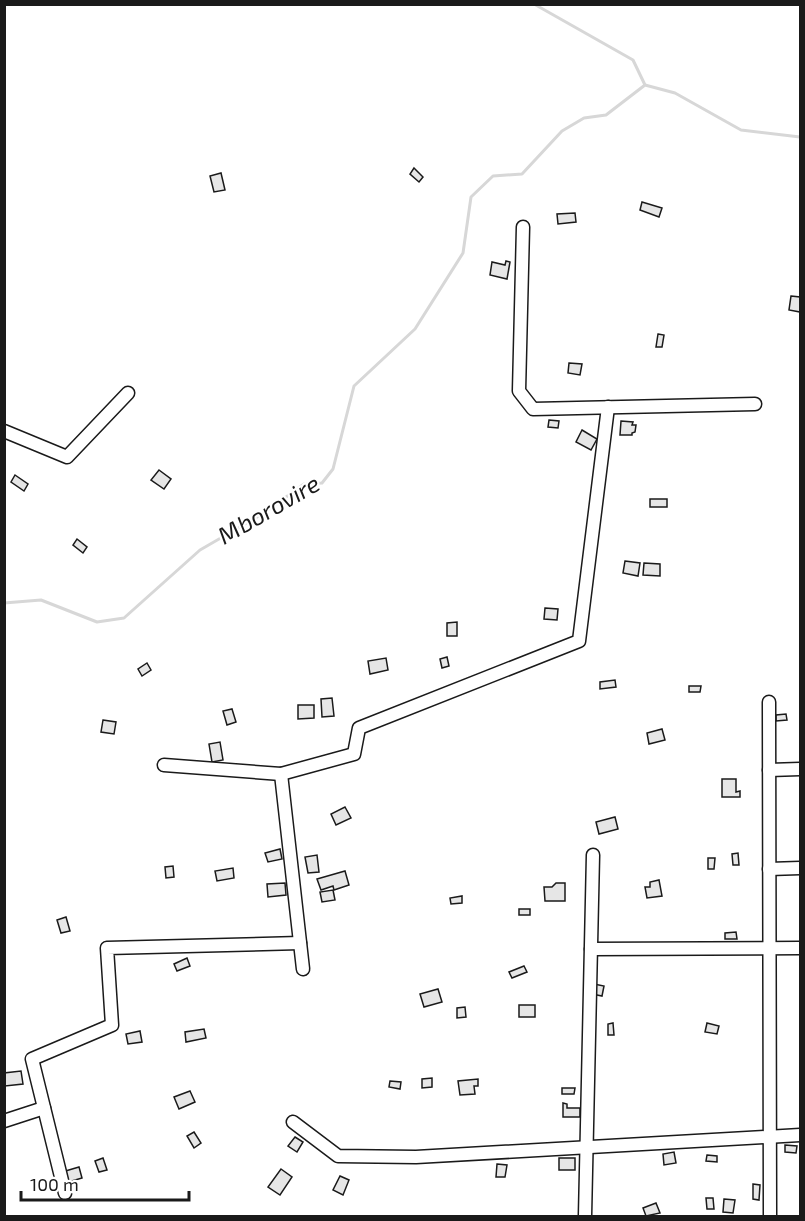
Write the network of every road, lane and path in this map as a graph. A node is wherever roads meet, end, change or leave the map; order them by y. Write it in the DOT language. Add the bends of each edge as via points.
graph roads {
  1 [pos="523,227"];
  2 [pos="128,393"];
  3 [pos="755,404"];
  4 [pos="608,407"];
  5 [pos="4,431"];
  6 [pos="769,702"];
  7 [pos="164,765"];
  8 [pos="801,768"];
  9 [pos="769,770"];
  10 [pos="281,774"];
  11 [pos="593,855"];
  12 [pos="801,868"];
  13 [pos="769,869"];
  14 [pos="300,943"];
  15 [pos="770,948"];
  16 [pos="801,948"];
  17 [pos="591,949"];
  18 [pos="303,969"];
  19 [pos="44,1108"];
  20 [pos="4,1121"];
  21 [pos="293,1122"];
  22 [pos="801,1135"];
  23 [pos="770,1137"];
  24 [pos="587,1147"];
  25 [pos="64,1193"];
  26 [pos="585,1216"];
  27 [pos="770,1216"];
  1 -- 4 [label="street" via="519,392 534,409"];
  2 -- 5 [label="street" via="67,457"];
  3 -- 4 [label="street"];
  4 -- 10 [label="street" via="579,641 359,728 354,754"];
  6 -- 9 [label="street"];
  7 -- 10 [label="street"];
  8 -- 9 [label="street"];
  9 -- 13 [label="street"];
  10 -- 14 [label="street"];
  11 -- 17 [label="street"];
  12 -- 13 [label="street"];
  13 -- 15 [label="street"];
  14 -- 18 [label="street"];
  14 -- 19 [label="street" via="107,948 112,1025 32,1059"];
  15 -- 16 [label="street"];
  15 -- 17 [label="street"];
  15 -- 23 [label="street"];
  17 -- 24 [label="street"];
  19 -- 20 [label="street"];
  19 -- 25 [label="street"];
  21 -- 24 [label="street" via="338,1156 416,1157"];
  22 -- 23 [label="street"];
  23 -- 24 [label="street"];
  23 -- 27 [label="street"];
  24 -- 26 [label="street"];
}
